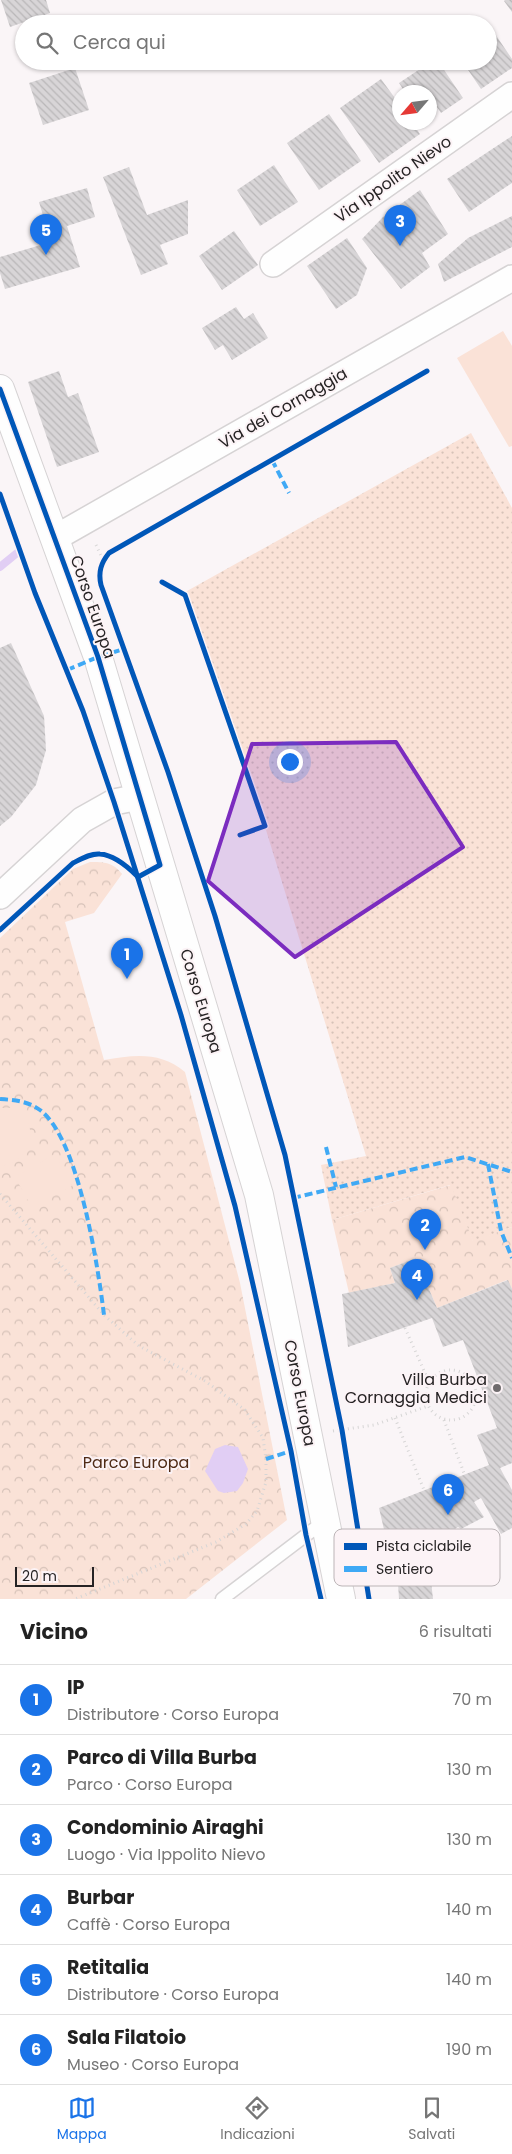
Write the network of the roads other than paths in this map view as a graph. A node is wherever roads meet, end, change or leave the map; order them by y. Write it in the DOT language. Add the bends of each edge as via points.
graph roads {
  1 [pos="512,95"];
  2 [pos="273,264"];
  3 [pos="512,278"];
  4 [pos="0,389"];
  5 [pos="55,538"];
  6 [pos="139,797"];
  7 [pos="0,896"];
  8 [pos="326,1520"];
  9 [pos="334,1562"];
  10 [pos="339,1586"];
  11 [pos="222,1599"];
  12 [pos="341,1599"];
  1 -- 2 [label="street, Via Ippolito Nievo"];
  3 -- 5 [label="street, Via dei Cornaggia"];
  4 -- 5 [label="main road, Corso Europa"];
  5 -- 6 [label="main road, Corso Europa" via="98,657"];
  6 -- 7 [label="street" via="114,802 82,820"];
  6 -- 8 [label="main road, Corso Europa" via="259,1195"];
  8 -- 9 [label="main road, Corso Europa"];
  8 -- 11 [label="lane"];
  10 -- 12 [label="main road, Corso Europa"];
}
